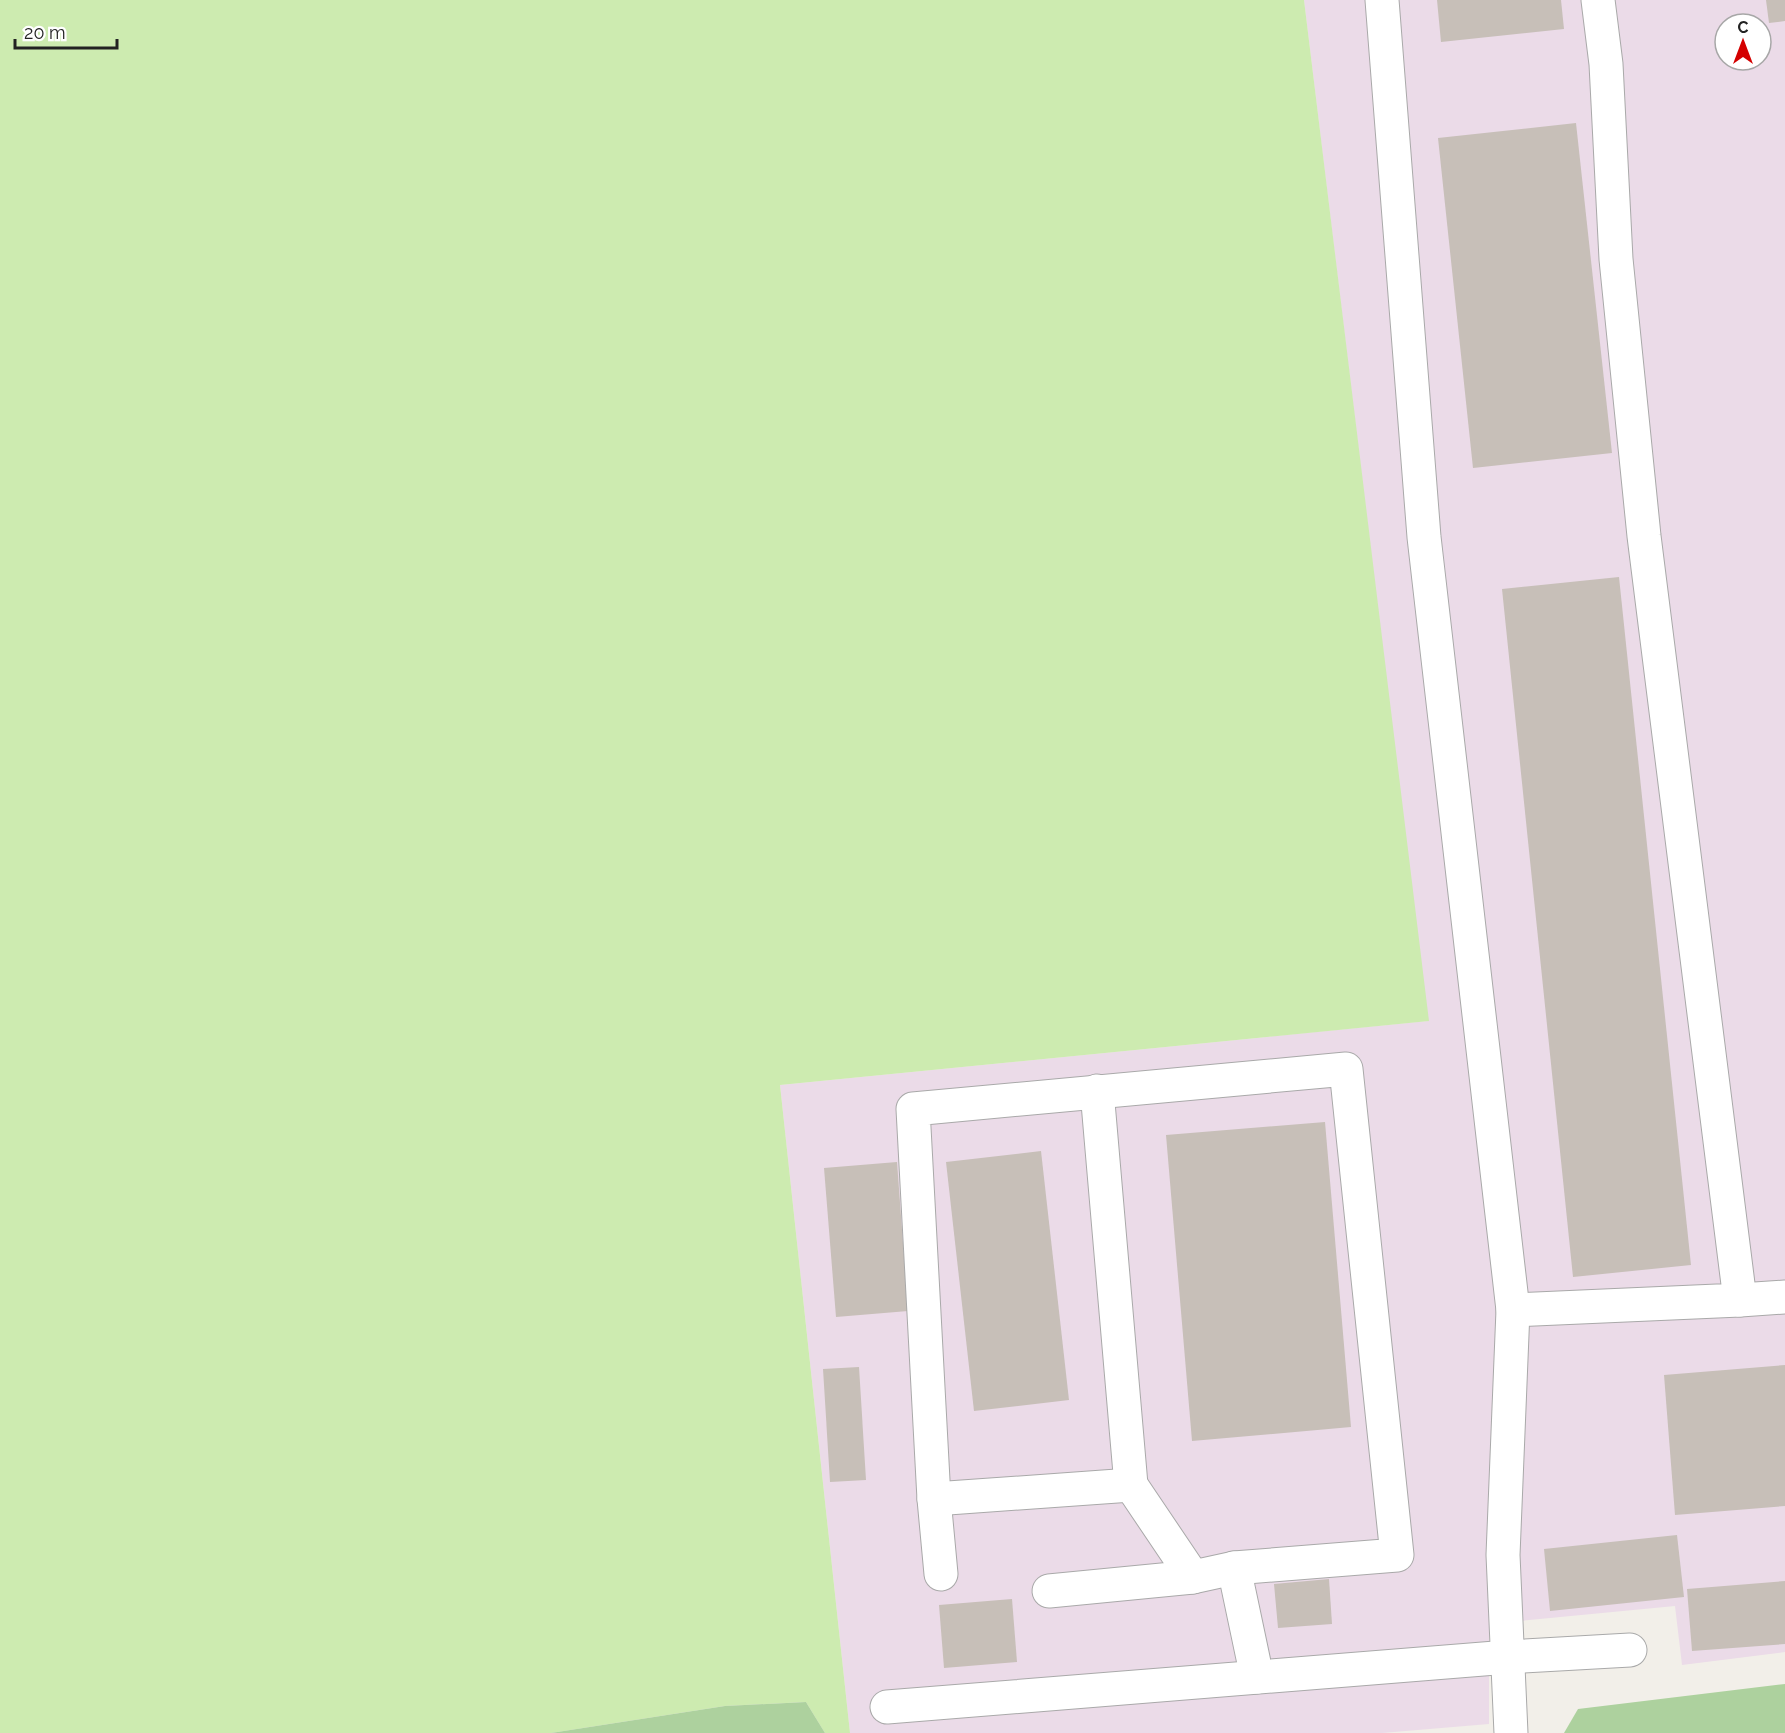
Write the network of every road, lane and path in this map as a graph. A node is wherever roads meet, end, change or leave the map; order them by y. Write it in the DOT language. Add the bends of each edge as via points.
graph roads {
  1 [pos="1382,0"];
  2 [pos="1598,0"];
  3 [pos="1098,1091"];
  4 [pos="1785,1297"];
  5 [pos="1740,1300"];
  6 [pos="1513,1310"];
  7 [pos="1131,1485"];
  8 [pos="934,1499"];
  9 [pos="1234,1568"];
  10 [pos="941,1574"];
  11 [pos="1193,1577"];
  12 [pos="1049,1591"];
  13 [pos="1630,1650"];
  14 [pos="1508,1658"];
  15 [pos="1257,1677"];
  16 [pos="887,1707"];
  17 [pos="1511,1733"];
  1 -- 6 [label="lane" via="1424,537"];
  2 -- 5 [label="lane" via="1606,64 1616,259 1644,536"];
  3 -- 7 [label="lane"];
  3 -- 8 [label="lane" via="913,1109"];
  3 -- 9 [label="lane" via="1346,1069 1397,1555"];
  4 -- 5 [label="lane"];
  5 -- 6 [label="lane"];
  6 -- 14 [label="lane" via="1503,1555"];
  7 -- 8 [label="lane"];
  7 -- 11 [label="lane"];
  8 -- 10 [label="lane"];
  9 -- 11 [label="lane"];
  9 -- 15 [label="lane"];
  11 -- 12 [label="lane"];
  13 -- 14 [label="lane"];
  14 -- 15 [label="lane"];
  14 -- 17 [label="lane"];
  15 -- 16 [label="lane"];
}
